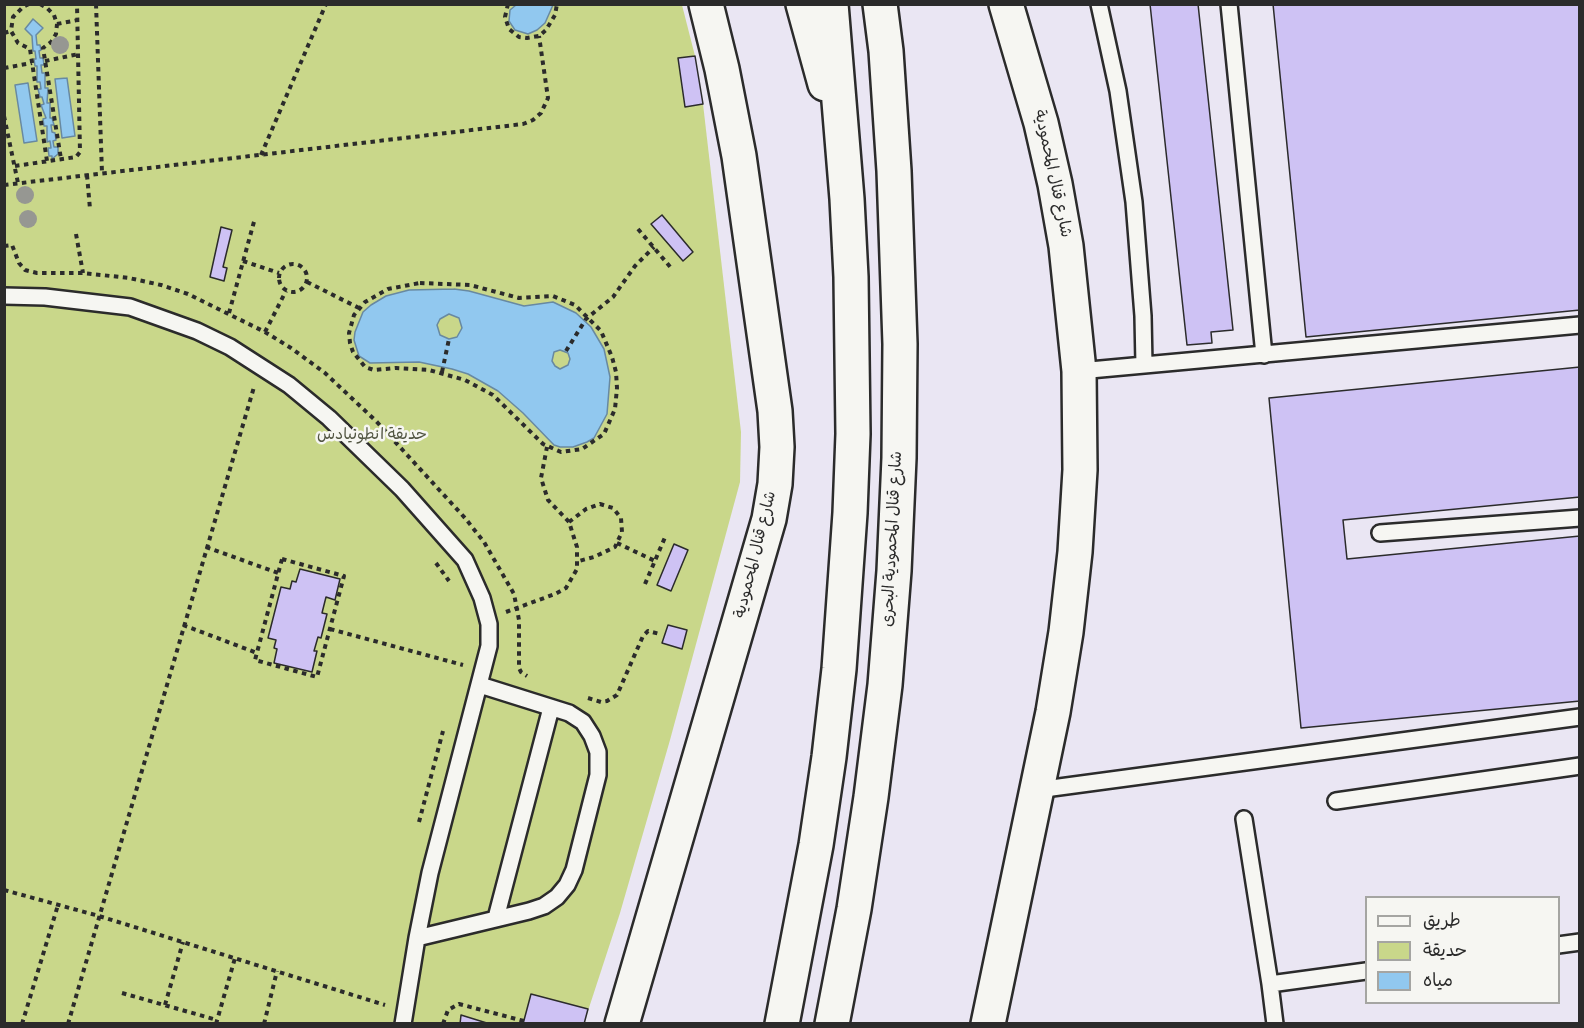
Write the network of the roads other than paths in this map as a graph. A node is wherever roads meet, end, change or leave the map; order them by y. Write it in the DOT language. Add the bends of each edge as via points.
graph roads {
  1 [pos="706,4"];
  2 [pos="803,4"];
  3 [pos="831,4"];
  4 [pos="880,4"];
  5 [pos="893,4"];
  6 [pos="1006,4"];
  7 [pos="1099,4"];
  8 [pos="1229,4"];
  9 [pos="886,51"];
  10 [pos="841,129"];
  11 [pos="5,293"];
  12 [pos="1580,325"];
  13 [pos="1264,355"];
  14 [pos="1144,365"];
  15 [pos="1078,371"];
  16 [pos="1580,518"];
  17 [pos="1380,533"];
  18 [pos="480,685"];
  19 [pos="551,708"];
  20 [pos="1580,717"];
  21 [pos="1580,766"];
  22 [pos="1038,790"];
  23 [pos="1336,801"];
  24 [pos="1244,819"];
  25 [pos="496,918"];
  26 [pos="417,938"];
  27 [pos="1580,942"];
  28 [pos="1560,945"];
  29 [pos="1365,971"];
  30 [pos="1270,984"];
  31 [pos="403,1023"];
  32 [pos="622,1023"];
  33 [pos="782,1023"];
  34 [pos="837,1023"];
  35 [pos="988,1023"];
  36 [pos="1275,1023"];
  1 -- 32 [label="main road, شارع قنال المحمودية" via="739,156 775,411 775,483 770,519"];
  2 -- 10 [label="main road"];
  3 -- 10 [label="main road"];
  4 -- 9 [label="main road"];
  5 -- 9 [label="main road"];
  6 -- 15 [label="main road, شارع قنال المحمودية" via="1055,184"];
  7 -- 14 [label="lane" via="1118,92 1134,202"];
  8 -- 13 [label="lane"];
  9 -- 34 [label="main road, شارع قنال المحمودية البحرى" via="900,344 894,571 871,797"];
  10 -- 33 [label="main road" via="848,199 853,356 846,591 818,834"];
  11 -- 18 [label="lane" via="130,307 198,331 290,385 402,489 465,560 487,619 489,646"];
  12 -- 13 [label="lane"];
  13 -- 14 [label="lane"];
  14 -- 15 [label="lane"];
  15 -- 22 [label="main road, شارع قنال المحمودية" via="1080,470 1075,552 1066,632"];
  16 -- 17 [label="lane"];
  18 -- 19 [label="lane"];
  18 -- 26 [label="lane" via="443,820"];
  19 -- 25 [label="lane"];
  19 -- 25 [label="lane" via="583,722 598,752 598,775 574,870 562,891 544,906"];
  20 -- 22 [label="lane"];
  21 -- 23 [label="lane"];
  22 -- 35 [label="main road, شارع قنال المحمودية"];
  24 -- 30 [label="lane"];
  25 -- 26 [label="lane"];
  26 -- 31 [label="lane"];
  27 -- 28 [label="lane"];
  29 -- 30 [label="lane"];
  30 -- 36 [label="lane"];
}
